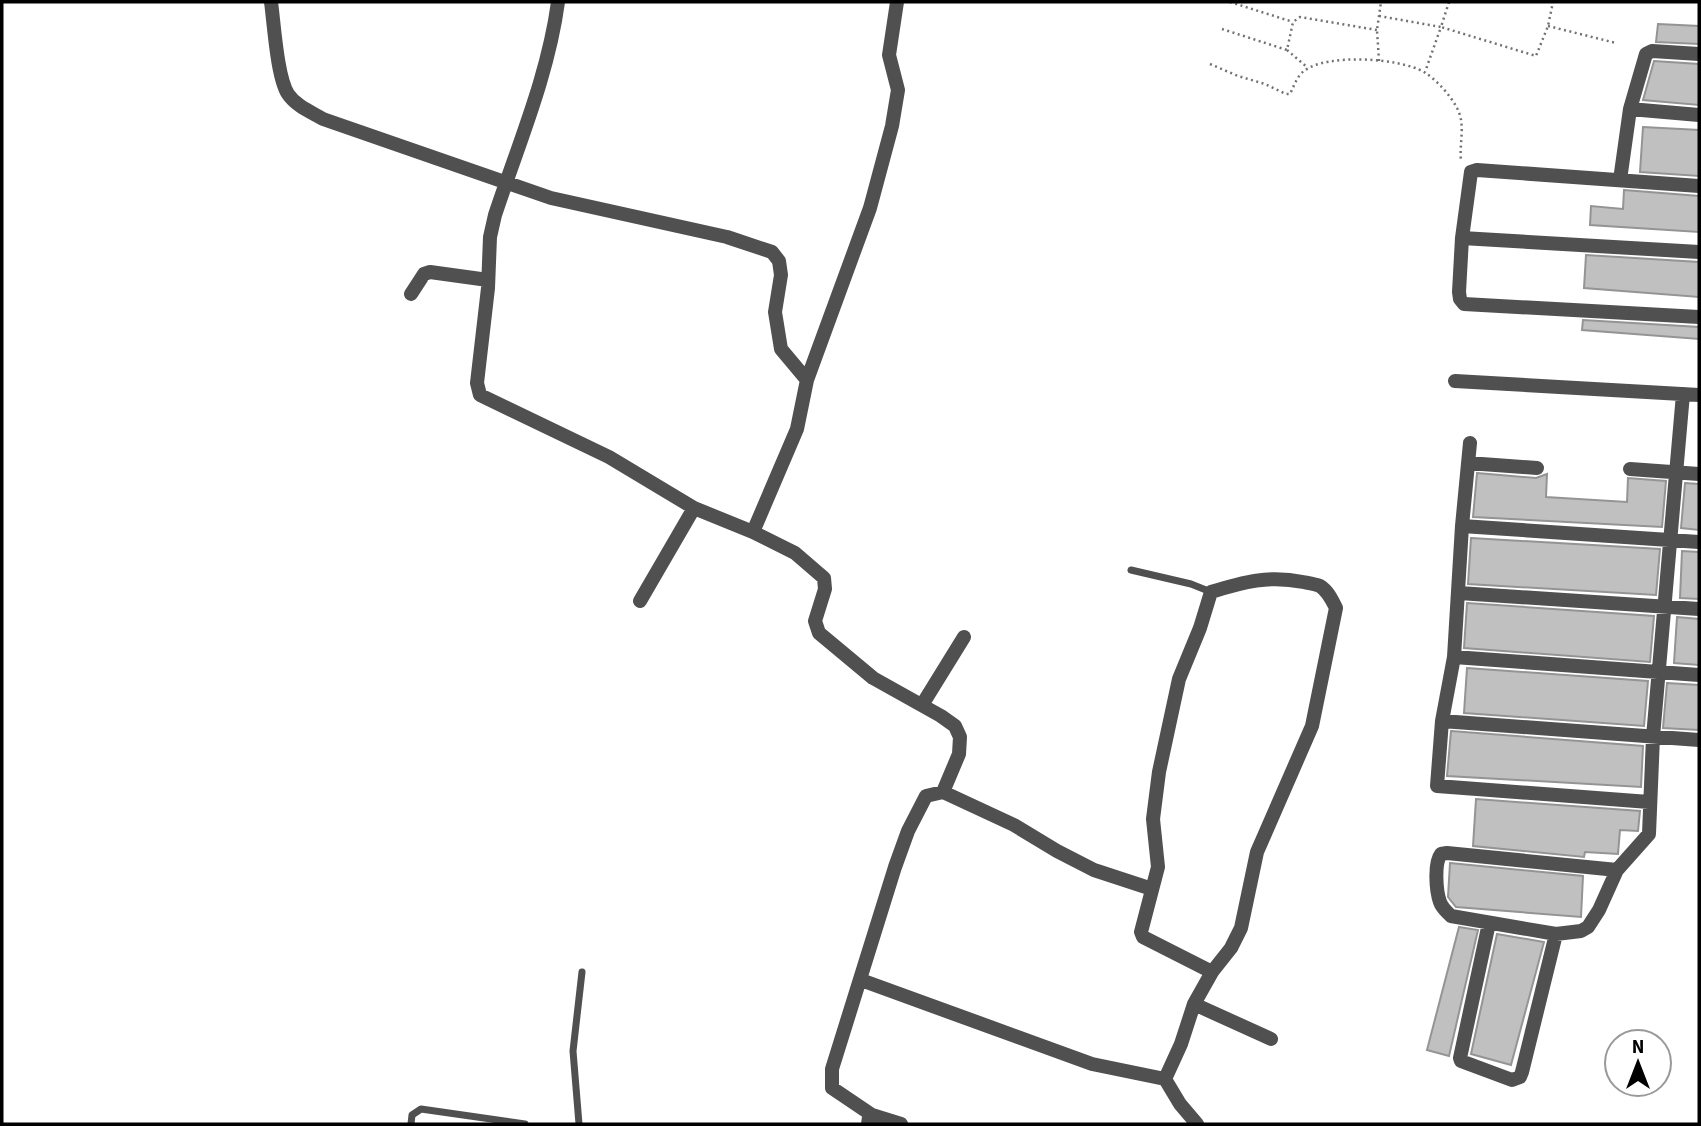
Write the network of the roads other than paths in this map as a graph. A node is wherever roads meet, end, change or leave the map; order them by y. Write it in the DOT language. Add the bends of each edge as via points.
graph roads {
  1 [pos="271,2"];
  2 [pos="558,2"];
  3 [pos="897,2"];
  4 [pos="1699,54"];
  5 [pos="1630,109"];
  6 [pos="1699,115"];
  7 [pos="1620,180"];
  8 [pos="508,183"];
  9 [pos="1699,186"];
  10 [pos="1462,238"];
  11 [pos="1699,252"];
  12 [pos="488,280"];
  13 [pos="411,294"];
  14 [pos="1699,317"];
  15 [pos="807,380"];
  16 [pos="1455,381"];
  17 [pos="1683,394"];
  18 [pos="1699,395"];
  19 [pos="1470,443"];
  20 [pos="1468,463"];
  21 [pos="1537,468"];
  22 [pos="1630,469"];
  23 [pos="1677,472"];
  24 [pos="1699,474"];
  25 [pos="694,508"];
  26 [pos="1462,526"];
  27 [pos="753,532"];
  28 [pos="1669,539"];
  29 [pos="1699,542"];
  30 [pos="1131,570"];
  31 [pos="1210,592"];
  32 [pos="1459,593"];
  33 [pos="640,601"];
  34 [pos="1666,607"];
  35 [pos="1699,609"];
  36 [pos="964,637"];
  37 [pos="1454,657"];
  38 [pos="1658,673"];
  39 [pos="1699,675"];
  40 [pos="922,705"];
  41 [pos="1442,721"];
  42 [pos="1653,737"];
  43 [pos="1699,740"];
  44 [pos="943,792"];
  45 [pos="1649,802"];
  46 [pos="1617,870"];
  47 [pos="1152,889"];
  48 [pos="1489,923"];
  49 [pos="1556,934"];
  50 [pos="582,972"];
  51 [pos="1212,972"];
  52 [pos="861,980"];
  53 [pos="1194,1004"];
  54 [pos="1271,1039"];
  55 [pos="1165,1079"];
  56 [pos="870,1119"];
  57 [pos="508,1123"];
  58 [pos="411,1124"];
  59 [pos="525,1124"];
  60 [pos="579,1124"];
  61 [pos="901,1124"];
  62 [pos="1197,1124"];
  1 -- 8 [label="street" via="282,81 300,106 346,128"];
  2 -- 8 [label="street" via="543,73"];
  3 -- 15 [label="street" via="889,55 898,90 891,126 870,208"];
  4 -- 5 [label="street" via="1646,54"];
  5 -- 6 [label="street"];
  5 -- 7 [label="street"];
  7 -- 9 [label="street"];
  7 -- 10 [label="street" via="1477,170 1469,176"];
  8 -- 12 [label="street" via="490,236"];
  8 -- 15 [label="street" via="551,198 727,237 772,252 781,275 775,312 781,349"];
  10 -- 11 [label="street"];
  10 -- 14 [label="street" via="1459,292 1464,304"];
  12 -- 13 [label="street" via="430,272"];
  12 -- 25 [label="street" via="477,383 480,395 609,457"];
  15 -- 27 [label="street" via="797,429"];
  16 -- 17 [label="street"];
  17 -- 18 [label="street"];
  17 -- 23 [label="street"];
  19 -- 20 [label="street"];
  20 -- 21 [label="street"];
  20 -- 26 [label="street"];
  22 -- 23 [label="street"];
  23 -- 24 [label="street"];
  23 -- 28 [label="street"];
  25 -- 27 [label="street"];
  25 -- 33 [label="street"];
  26 -- 28 [label="street"];
  26 -- 32 [label="street"];
  27 -- 40 [label="street" via="796,554 824,578 815,621 819,633 873,678"];
  28 -- 29 [label="street"];
  28 -- 34 [label="street"];
  30 -- 31 [label="lane"];
  31 -- 47 [label="street" via="1179,679 1159,772 1153,819 1158,867"];
  31 -- 51 [label="street" via="1249,580 1284,579 1320,586 1336,608 1312,726 1258,852 1241,928"];
  32 -- 34 [label="street"];
  32 -- 37 [label="street"];
  34 -- 35 [label="street"];
  34 -- 38 [label="street"];
  36 -- 40 [label="street"];
  37 -- 38 [label="street"];
  37 -- 41 [label="street"];
  38 -- 39 [label="street"];
  38 -- 42 [label="street"];
  40 -- 44 [label="street" via="955,726 960,737 959,754"];
  41 -- 42 [label="street"];
  41 -- 45 [label="street" via="1439,788"];
  42 -- 43 [label="street"];
  42 -- 45 [label="street"];
  44 -- 47 [label="street" via="1094,870"];
  44 -- 52 [label="street" via="926,796 908,831"];
  45 -- 46 [label="street" via="1651,823 1646,840"];
  46 -- 48 [label="street" via="1441,854 1437,859 1438,894 1444,909 1451,916"];
  46 -- 49 [label="street" via="1588,927"];
  47 -- 51 [label="street" via="1143,937"];
  48 -- 49 [label="street"];
  48 -- 49 [label="street" via="1460,1058 1513,1080 1522,1072"];
  50 -- 60 [label="lane" via="573,1051"];
  51 -- 53 [label="street"];
  52 -- 55 [label="street" via="1092,1064"];
  52 -- 56 [label="street" via="831,1081 832,1088"];
  53 -- 54 [label="street"];
  53 -- 55 [label="street"];
  55 -- 62 [label="street"];
  56 -- 61 [label="street"];
  57 -- 58 [label="lane" via="421,1109 412,1115"];
  57 -- 59 [label="lane"];
}
